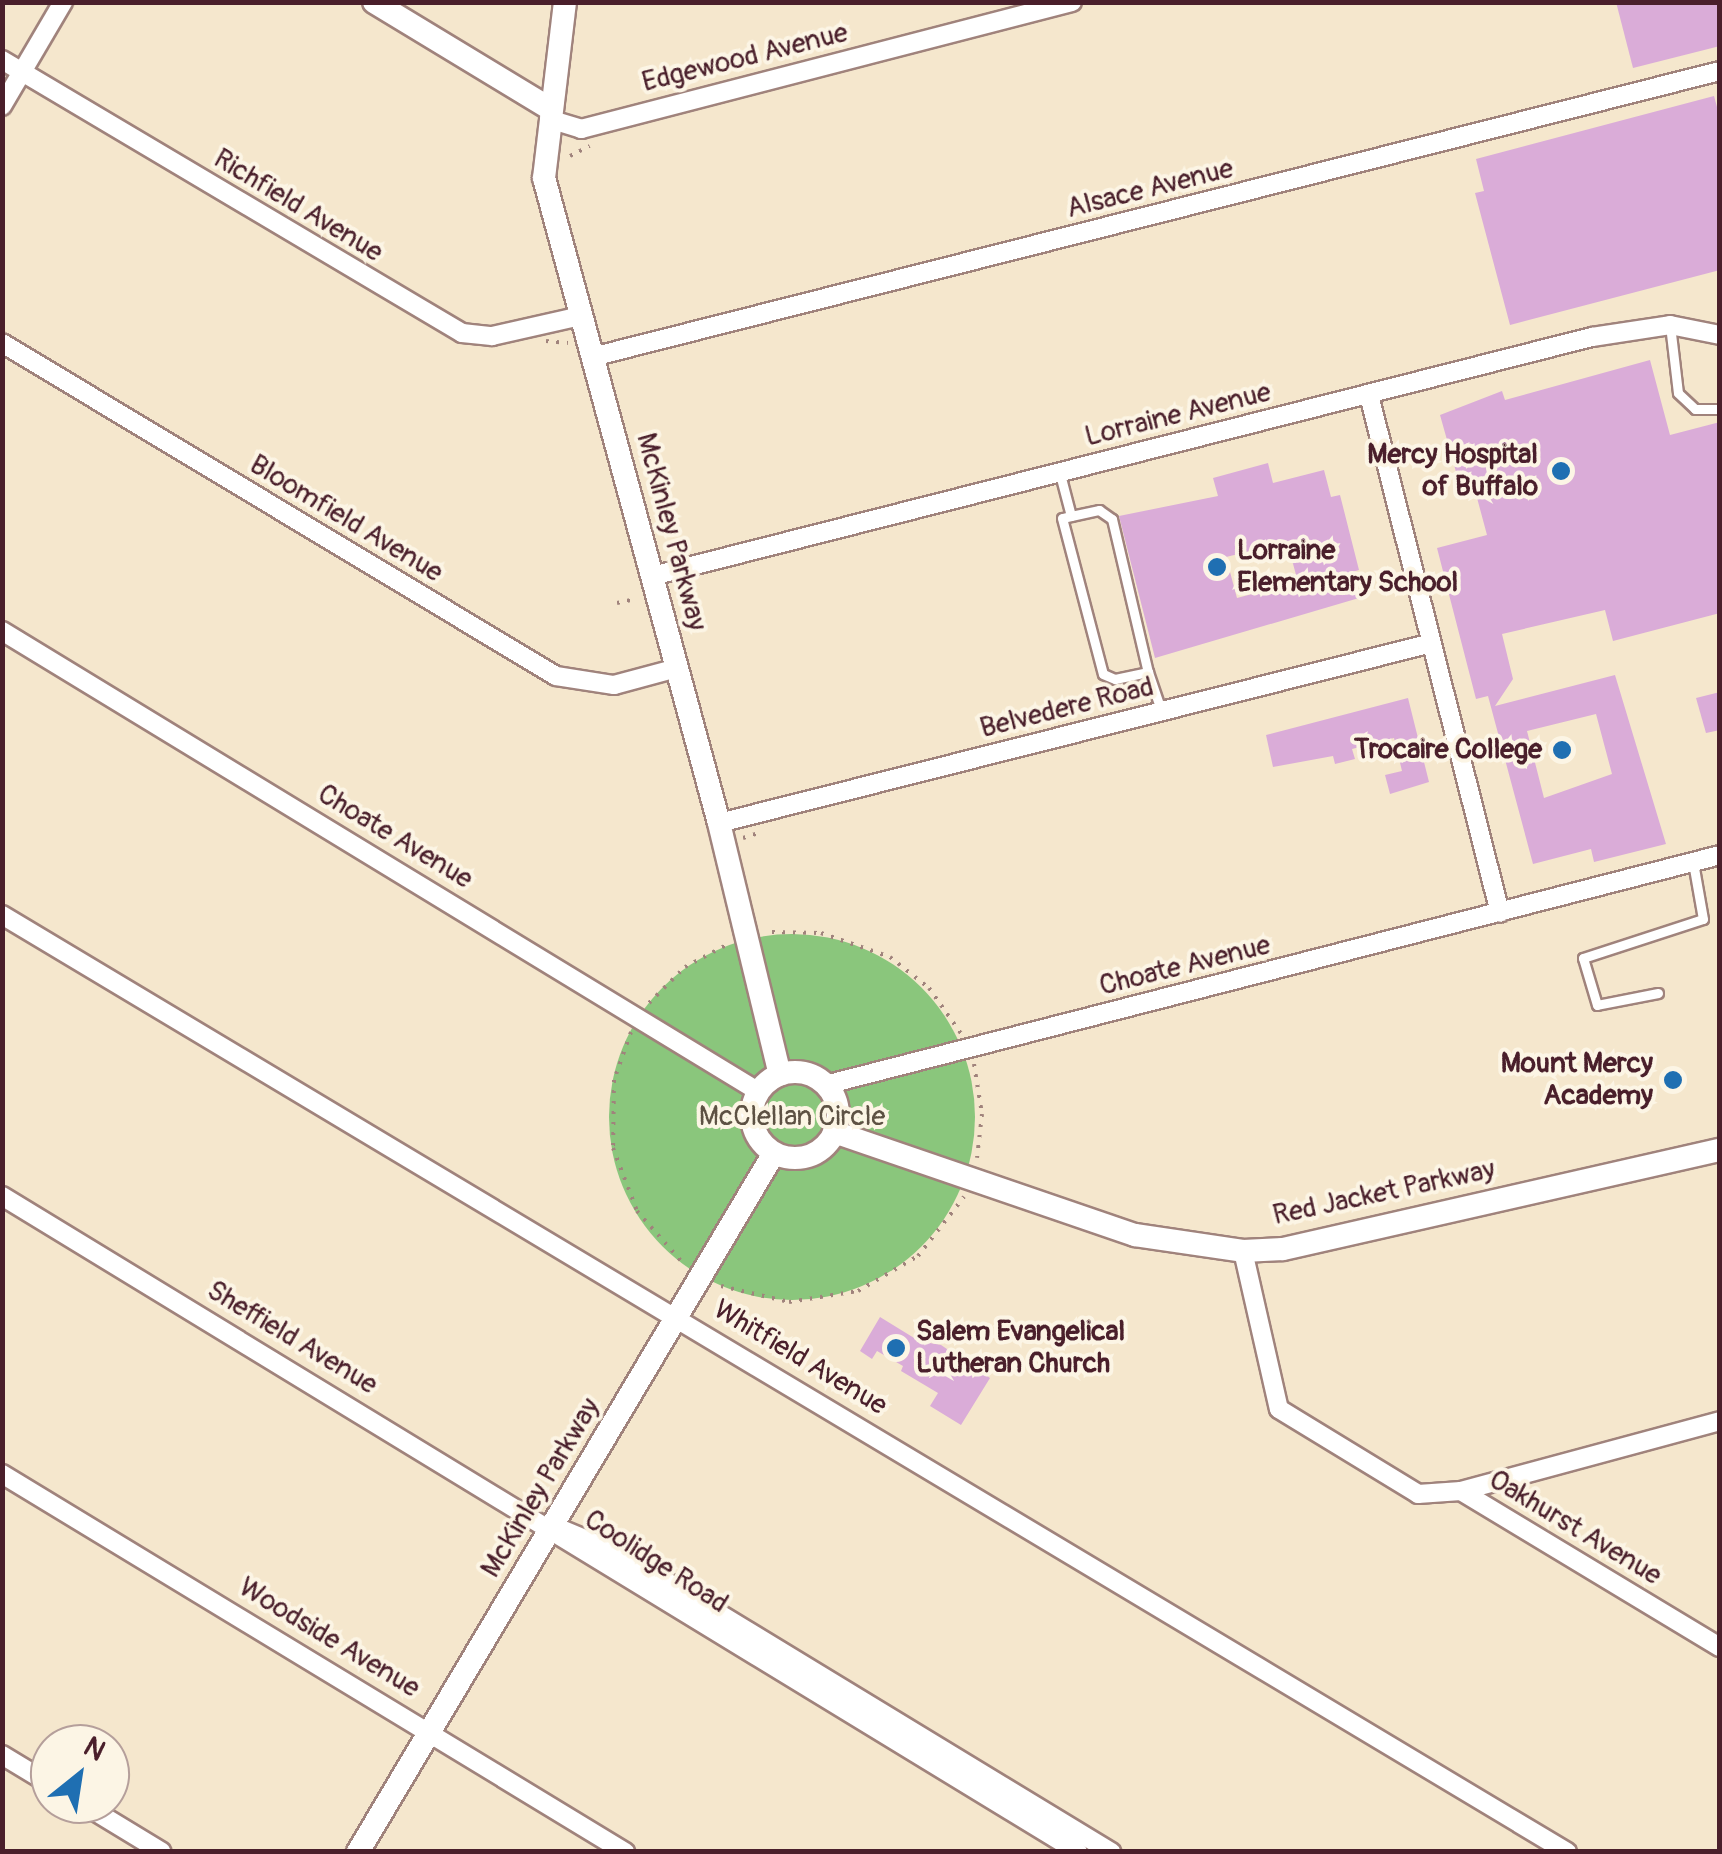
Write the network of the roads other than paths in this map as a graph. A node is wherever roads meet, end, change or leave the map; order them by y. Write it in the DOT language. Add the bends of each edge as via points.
graph roads {
  1 [pos="63,2"];
  2 [pos="374,2"];
  3 [pos="565,2"];
  4 [pos="1072,2"];
  5 [pos="2,60"];
  6 [pos="1720,71"];
  7 [pos="22,72"];
  8 [pos="2,106"];
  9 [pos="550,114"];
  10 [pos="582,316"];
  11 [pos="1670,325"];
  12 [pos="1720,335"];
  13 [pos="2,343"];
  14 [pos="592,358"];
  15 [pos="1369,395"];
  16 [pos="1720,410"];
  17 [pos="1060,474"];
  18 [pos="1071,516"];
  19 [pos="652,576"];
  20 [pos="2,632"];
  21 [pos="1428,644"];
  22 [pos="677,668"];
  23 [pos="1148,672"];
  24 [pos="1161,713"];
  25 [pos="719,823"];
  26 [pos="1720,855"];
  27 [pos="1693,862"];
  28 [pos="1500,913"];
  29 [pos="2,915"];
  30 [pos="1658,993"];
  31 [pos="780,1075"];
  32 [pos="826,1085"];
  33 [pos="758,1092"];
  34 [pos="834,1132"];
  35 [pos="1720,1150"];
  36 [pos="774,1153"];
  37 [pos="2,1196"];
  38 [pos="1243,1251"];
  39 [pos="676,1318"];
  40 [pos="1720,1421"];
  41 [pos="2,1474"];
  42 [pos="1461,1491"];
  43 [pos="554,1527"];
  44 [pos="1720,1647"];
  45 [pos="430,1730"];
  46 [pos="2,1756"];
  47 [pos="30,1772"];
  48 [pos="116,1824"];
  49 [pos="1051,1836"];
  50 [pos="162,1852"];
  51 [pos="358,1852"];
  52 [pos="626,1852"];
  53 [pos="1078,1852"];
  54 [pos="1112,1852"];
  55 [pos="1567,1852"];
  1 -- 7 [label="street"];
  2 -- 9 [label="street"];
  3 -- 9 [label="street, McKinley Parkway"];
  4 -- 9 [label="street, Edgewood Avenue" via="580,129"];
  5 -- 7 [label="street, Richfield Avenue"];
  6 -- 14 [label="street, Alsace Avenue"];
  7 -- 8 [label="street"];
  7 -- 10 [label="street, Richfield Avenue" via="462,333 492,336"];
  9 -- 10 [label="street, McKinley Parkway" via="544,178"];
  10 -- 14 [label="street, McKinley Parkway"];
  11 -- 12 [label="street, Lorraine Avenue"];
  11 -- 15 [label="street, Lorraine Avenue" via="1592,337"];
  11 -- 16 [label="lane" via="1678,393 1696,409"];
  13 -- 22 [label="street, Bloomfield Avenue" via="556,676 614,686"];
  14 -- 19 [label="street, McKinley Parkway"];
  15 -- 17 [label="street, Lorraine Avenue"];
  15 -- 21 [label="street"];
  17 -- 18 [label="lane"];
  17 -- 19 [label="street, Lorraine Avenue"];
  18 -- 23 [label="lane" via="1099,510 1112,518"];
  18 -- 23 [label="lane" via="1062,518 1103,674 1114,680"];
  19 -- 22 [label="street, McKinley Parkway"];
  20 -- 33 [label="street, Choate Avenue"];
  21 -- 24 [label="street, Belvedere Road"];
  21 -- 28 [label="street"];
  22 -- 25 [label="street, McKinley Parkway"];
  23 -- 24 [label="lane"];
  24 -- 25 [label="street, Belvedere Road"];
  25 -- 31 [label="street, McKinley Parkway"];
  26 -- 27 [label="street, Choate Avenue"];
  27 -- 28 [label="street, Choate Avenue"];
  27 -- 30 [label="lane" via="1703,919 1583,958 1597,1004"];
  28 -- 32 [label="street, Choate Avenue"];
  29 -- 39 [label="street, Whitfield Avenue"];
  31 -- 32 [label="street" via="800,1072"];
  31 -- 33 [label="street"];
  32 -- 34 [label="street" via="838,1110"];
  33 -- 36 [label="street" via="753,1126"];
  34 -- 36 [label="street" via="811,1156"];
  34 -- 38 [label="street, Red Jacket Parkway" via="1136,1235"];
  35 -- 38 [label="street, Red Jacket Parkway" via="1283,1249"];
  36 -- 39 [label="street, McKinley Parkway"];
  37 -- 43 [label="street, Sheffield Avenue"];
  38 -- 42 [label="street, Oakhurst Avenue" via="1279,1409 1418,1494"];
  39 -- 43 [label="street, McKinley Parkway"];
  39 -- 55 [label="street, Whitfield Avenue"];
  40 -- 42 [label="street"];
  41 -- 45 [label="street, Woodside Avenue"];
  42 -- 44 [label="street, Oakhurst Avenue"];
  43 -- 45 [label="street, McKinley Parkway"];
  43 -- 49 [label="street, Coolidge Road" via="590,1536"];
  45 -- 51 [label="street, McKinley Parkway"];
  45 -- 52 [label="street, Woodside Avenue"];
  46 -- 47 [label="street"];
  48 -- 50 [label="street"];
  49 -- 53 [label="street, Coolidge Road"];
  49 -- 54 [label="street, Coolidge Road"];
}
